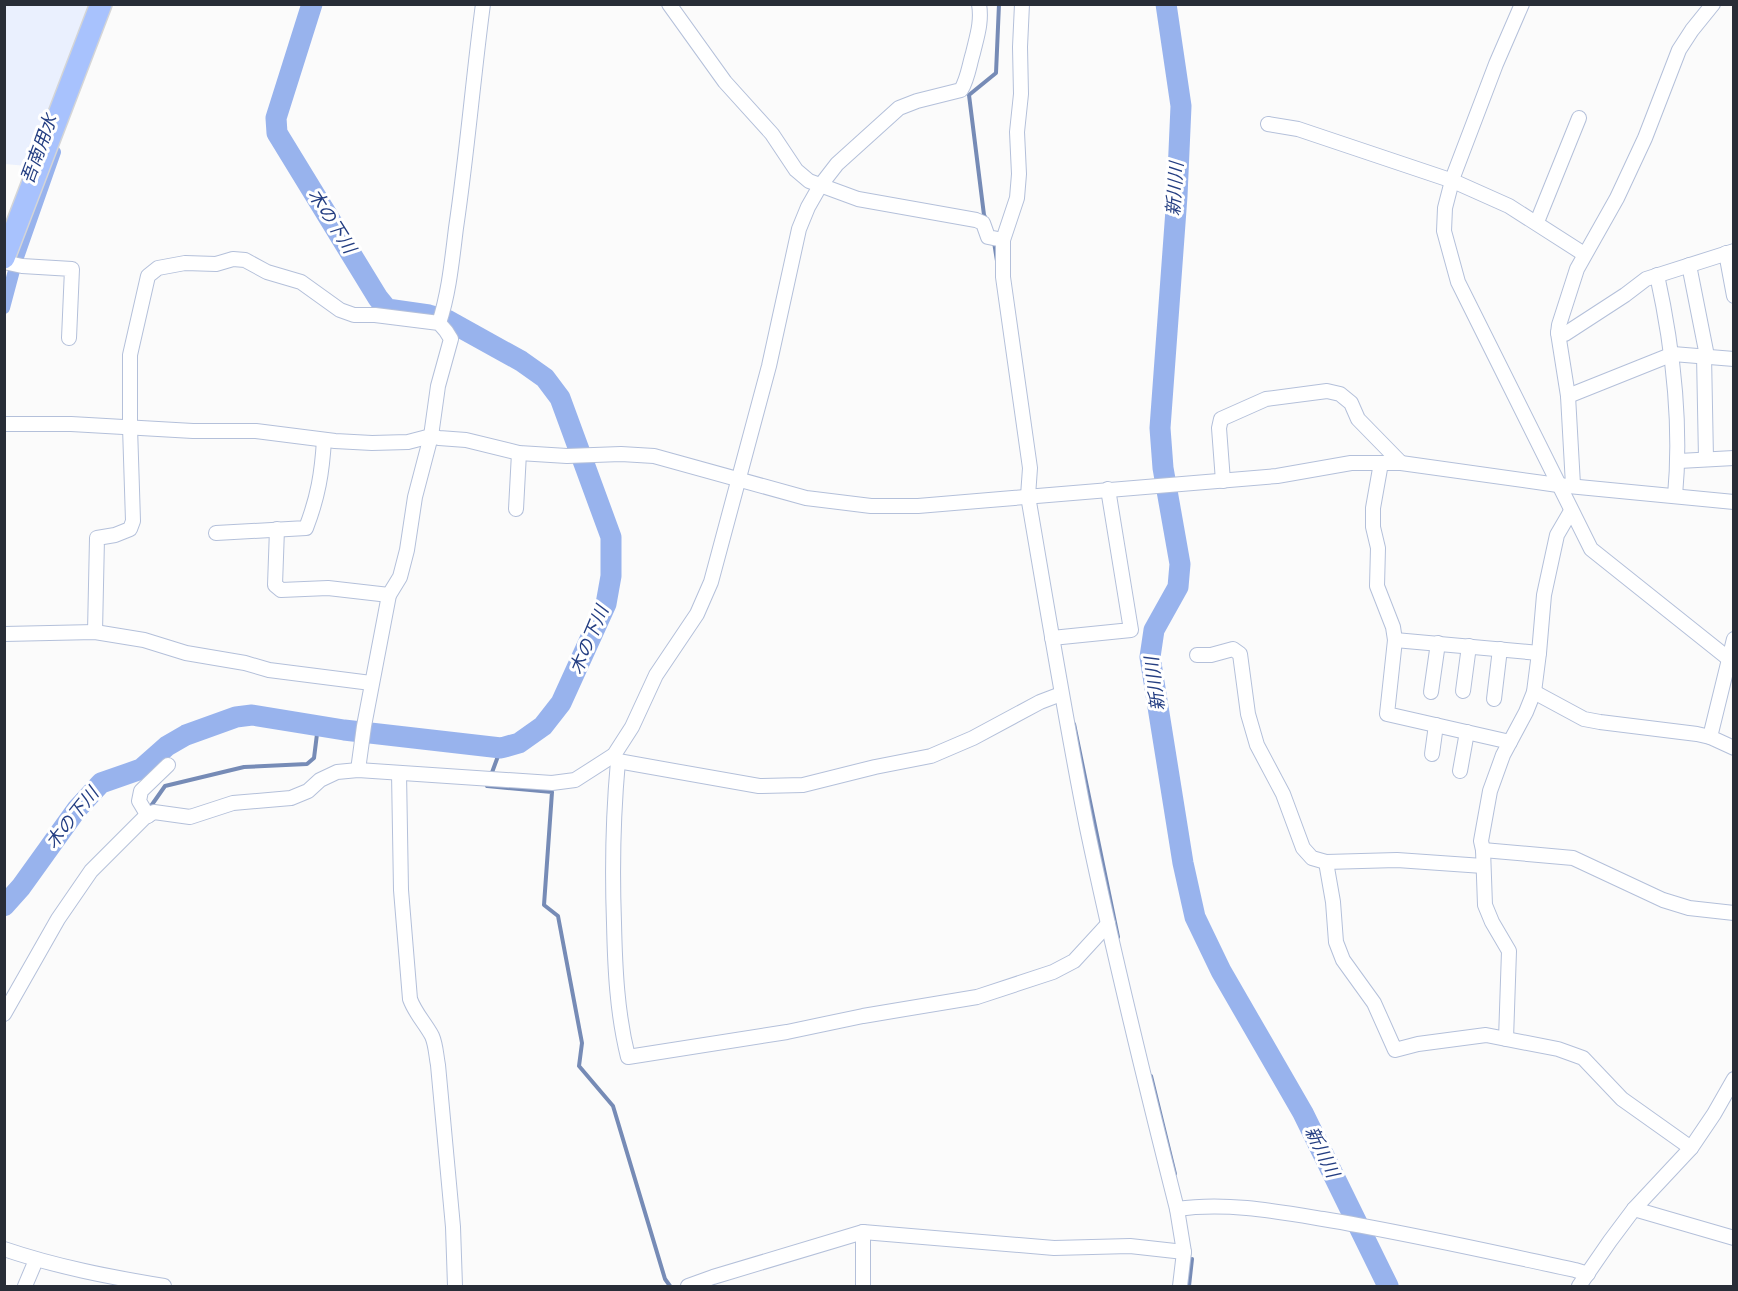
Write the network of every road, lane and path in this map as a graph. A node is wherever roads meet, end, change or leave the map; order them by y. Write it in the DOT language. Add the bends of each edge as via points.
graph roads {
  1 [pos="101,4"];
  2 [pos="483,4"];
  3 [pos="669,4"];
  4 [pos="979,4"];
  5 [pos="1022,4"];
  6 [pos="1522,4"];
  7 [pos="1713,4"];
  8 [pos="1579,118"];
  9 [pos="1268,124"];
  10 [pos="1452,181"];
  11 [pos="820,186"];
  12 [pos="1537,222"];
  13 [pos="997,238"];
  14 [pos="1730,252"];
  15 [pos="1584,254"];
  16 [pos="4,260"];
  17 [pos="1689,265"];
  18 [pos="1657,275"];
  19 [pos="1734,296"];
  20 [pos="440,319"];
  21 [pos="1558,333"];
  22 [pos="69,338"];
  23 [pos="1672,354"];
  24 [pos="1706,356"];
  25 [pos="1734,359"];
  26 [pos="1568,396"];
  27 [pos="4,424"];
  28 [pos="130,427"];
  29 [pos="432,436"];
  30 [pos="324,440"];
  31 [pos="519,453"];
  32 [pos="1734,458"];
  33 [pos="1706,459"];
  34 [pos="1679,461"];
  35 [pos="1381,462"];
  36 [pos="1401,463"];
  37 [pos="739,480"];
  38 [pos="1223,481"];
  39 [pos="1558,485"];
  40 [pos="1573,485"];
  41 [pos="1108,489"];
  42 [pos="1028,496"];
  43 [pos="1675,496"];
  44 [pos="1734,501"];
  45 [pos="516,510"];
  46 [pos="1571,511"];
  47 [pos="277,529"];
  48 [pos="216,533"];
  49 [pos="389,595"];
  50 [pos="95,632"];
  51 [pos="4,634"];
  52 [pos="1052,638"];
  53 [pos="1734,639"];
  54 [pos="1395,640"];
  55 [pos="1438,644"];
  56 [pos="1468,646"];
  57 [pos="1500,649"];
  58 [pos="1539,653"];
  59 [pos="1197,655"];
  60 [pos="1731,661"];
  61 [pos="371,683"];
  62 [pos="1463,690"];
  63 [pos="1431,692"];
  64 [pos="1534,692"];
  65 [pos="1061,694"];
  66 [pos="1494,699"];
  67 [pos="1436,725"];
  68 [pos="1467,732"];
  69 [pos="1710,737"];
  70 [pos="1510,742"];
  71 [pos="1734,748"];
  72 [pos="1432,754"];
  73 [pos="616,758"];
  74 [pos="168,765"];
  75 [pos="358,770"];
  76 [pos="1460,771"];
  77 [pos="399,773"];
  78 [pos="148,816"];
  79 [pos="1483,850"];
  80 [pos="1326,862"];
  81 [pos="1483,866"];
  82 [pos="1734,913"];
  83 [pos="1108,924"];
  84 [pos="6,1008"];
  85 [pos="1506,1039"];
  86 [pos="1734,1079"];
  87 [pos="1691,1148"];
  88 [pos="1177,1209"];
  89 [pos="1634,1209"];
  90 [pos="863,1232"];
  91 [pos="1734,1238"];
  92 [pos="4,1249"];
  93 [pos="1184,1252"];
  94 [pos="36,1260"];
  95 [pos="1588,1274"];
  96 [pos="25,1287"];
  97 [pos="164,1287"];
  98 [pos="455,1287"];
  99 [pos="688,1287"];
  100 [pos="863,1287"];
  101 [pos="1180,1287"];
  102 [pos="1579,1287"];
  1 -- 16 [label="main road"];
  2 -- 20 [label="street" via="466,160"];
  3 -- 11 [label="street" via="796,170"];
  4 -- 11 [label="street" via="980,31 961,90 899,108 837,164"];
  5 -- 13 [label="street" via="1017,198"];
  6 -- 10 [label="street"];
  7 -- 15 [label="street" via="1679,50 1646,138"];
  8 -- 12 [label="street"];
  9 -- 10 [label="street" via="1298,129"];
  10 -- 12 [label="street"];
  10 -- 39 [label="street" via="1444,231 1458,282"];
  11 -- 13 [label="street" via="858,199 976,219 988,237"];
  11 -- 37 [label="street" via="799,229"];
  12 -- 15 [label="street"];
  13 -- 42 [label="street" via="1030,468"];
  14 -- 17 [label="street"];
  14 -- 19 [label="street"];
  15 -- 21 [label="street"];
  16 -- 22 [label="street" via="22,266 72,268"];
  17 -- 18 [label="street"];
  17 -- 24 [label="street"];
  18 -- 21 [label="street" via="1565,334"];
  18 -- 23 [label="street"];
  20 -- 28 [label="street" via="354,315 340,310 301,282 267,272 245,260 158,268 148,276 130,355"];
  20 -- 29 [label="street" via="451,339 438,387"];
  21 -- 26 [label="street"];
  23 -- 24 [label="street"];
  23 -- 26 [label="street"];
  23 -- 34 [label="street"];
  24 -- 25 [label="street"];
  24 -- 33 [label="street"];
  26 -- 40 [label="street"];
  27 -- 28 [label="street"];
  28 -- 30 [label="street" via="256,431"];
  28 -- 50 [label="street" via="133,521 130,529 96,538"];
  29 -- 30 [label="street" via="408,442"];
  29 -- 31 [label="street"];
  29 -- 49 [label="street" via="415,497 400,577"];
  30 -- 47 [label="street" via="322,474 306,528"];
  31 -- 37 [label="street" via="654,456"];
  31 -- 45 [label="street"];
  32 -- 33 [label="street"];
  33 -- 34 [label="street"];
  34 -- 43 [label="street"];
  35 -- 36 [label="street"];
  35 -- 38 [label="street"];
  35 -- 54 [label="street" via="1373,508 1377,586"];
  36 -- 38 [label="street" via="1358,419 1351,403 1328,391 1266,399 1221,419"];
  36 -- 39 [label="street"];
  37 -- 42 [label="street" via="806,498 871,506"];
  37 -- 73 [label="street" via="711,582 697,614 656,675"];
  38 -- 41 [label="street"];
  39 -- 40 [label="street"];
  39 -- 46 [label="street"];
  40 -- 43 [label="street"];
  41 -- 42 [label="street"];
  41 -- 52 [label="street" via="1131,630"];
  42 -- 52 [label="street"];
  43 -- 44 [label="street"];
  46 -- 58 [label="street" via="1557,535 1544,595"];
  46 -- 60 [label="street" via="1591,549"];
  47 -- 48 [label="street"];
  47 -- 49 [label="street" via="275,585 281,590 328,588"];
  49 -- 61 [label="street"];
  50 -- 51 [label="street"];
  50 -- 61 [label="street" via="269,670"];
  52 -- 65 [label="street"];
  53 -- 60 [label="street"];
  54 -- 55 [label="street"];
  54 -- 67 [label="street" via="1387,714"];
  55 -- 56 [label="street"];
  55 -- 63 [label="street"];
  56 -- 57 [label="street"];
  56 -- 62 [label="street"];
  57 -- 58 [label="street"];
  57 -- 66 [label="street"];
  58 -- 64 [label="street"];
  59 -- 80 [label="street" via="1233,649 1240,654 1248,714 1257,745 1283,794 1303,848 1312,858"];
  60 -- 69 [label="street"];
  61 -- 75 [label="street"];
  64 -- 69 [label="street" via="1584,719"];
  64 -- 70 [label="street"];
  65 -- 73 [label="street" via="931,756 802,786 759,786"];
  65 -- 83 [label="street"];
  67 -- 68 [label="street"];
  67 -- 72 [label="street"];
  68 -- 70 [label="street"];
  68 -- 76 [label="street"];
  69 -- 71 [label="street"];
  70 -- 79 [label="street" via="1490,791 1481,841"];
  73 -- 77 [label="street" via="575,780 552,783"];
  73 -- 83 [label="street" via="612,861 615,976 628,1057 977,997 1053,972 1074,961"];
  74 -- 78 [label="street" via="141,791 139,801"];
  75 -- 77 [label="street"];
  75 -- 78 [label="street" via="337,772 291,798 233,803 190,817 154,812"];
  77 -- 98 [label="street" via="401,890 410,999 433,1039 438,1065"];
  78 -- 84 [label="street" via="91,871"];
  79 -- 81 [label="street"];
  79 -- 82 [label="street" via="1573,858 1663,900 1689,908"];
  80 -- 81 [label="street" via="1396,860"];
  80 -- 85 [label="street" via="1336,942 1342,960 1374,1003 1395,1050 1486,1035"];
  81 -- 85 [label="street" via="1485,905 1509,951"];
  83 -- 88 [label="street"];
  85 -- 87 [label="street" via="1583,1058 1622,1099"];
  86 -- 87 [label="street"];
  87 -- 89 [label="street"];
  88 -- 93 [label="street"];
  88 -- 95 [label="street" via="1260,1209 1368,1226"];
  89 -- 91 [label="street"];
  89 -- 95 [label="street"];
  90 -- 93 [label="street" via="1054,1248 1130,1246"];
  90 -- 99 [label="street"];
  90 -- 100 [label="street"];
  92 -- 94 [label="street"];
  93 -- 101 [label="street"];
  94 -- 96 [label="street"];
  94 -- 97 [label="street"];
  95 -- 102 [label="street"];
}
